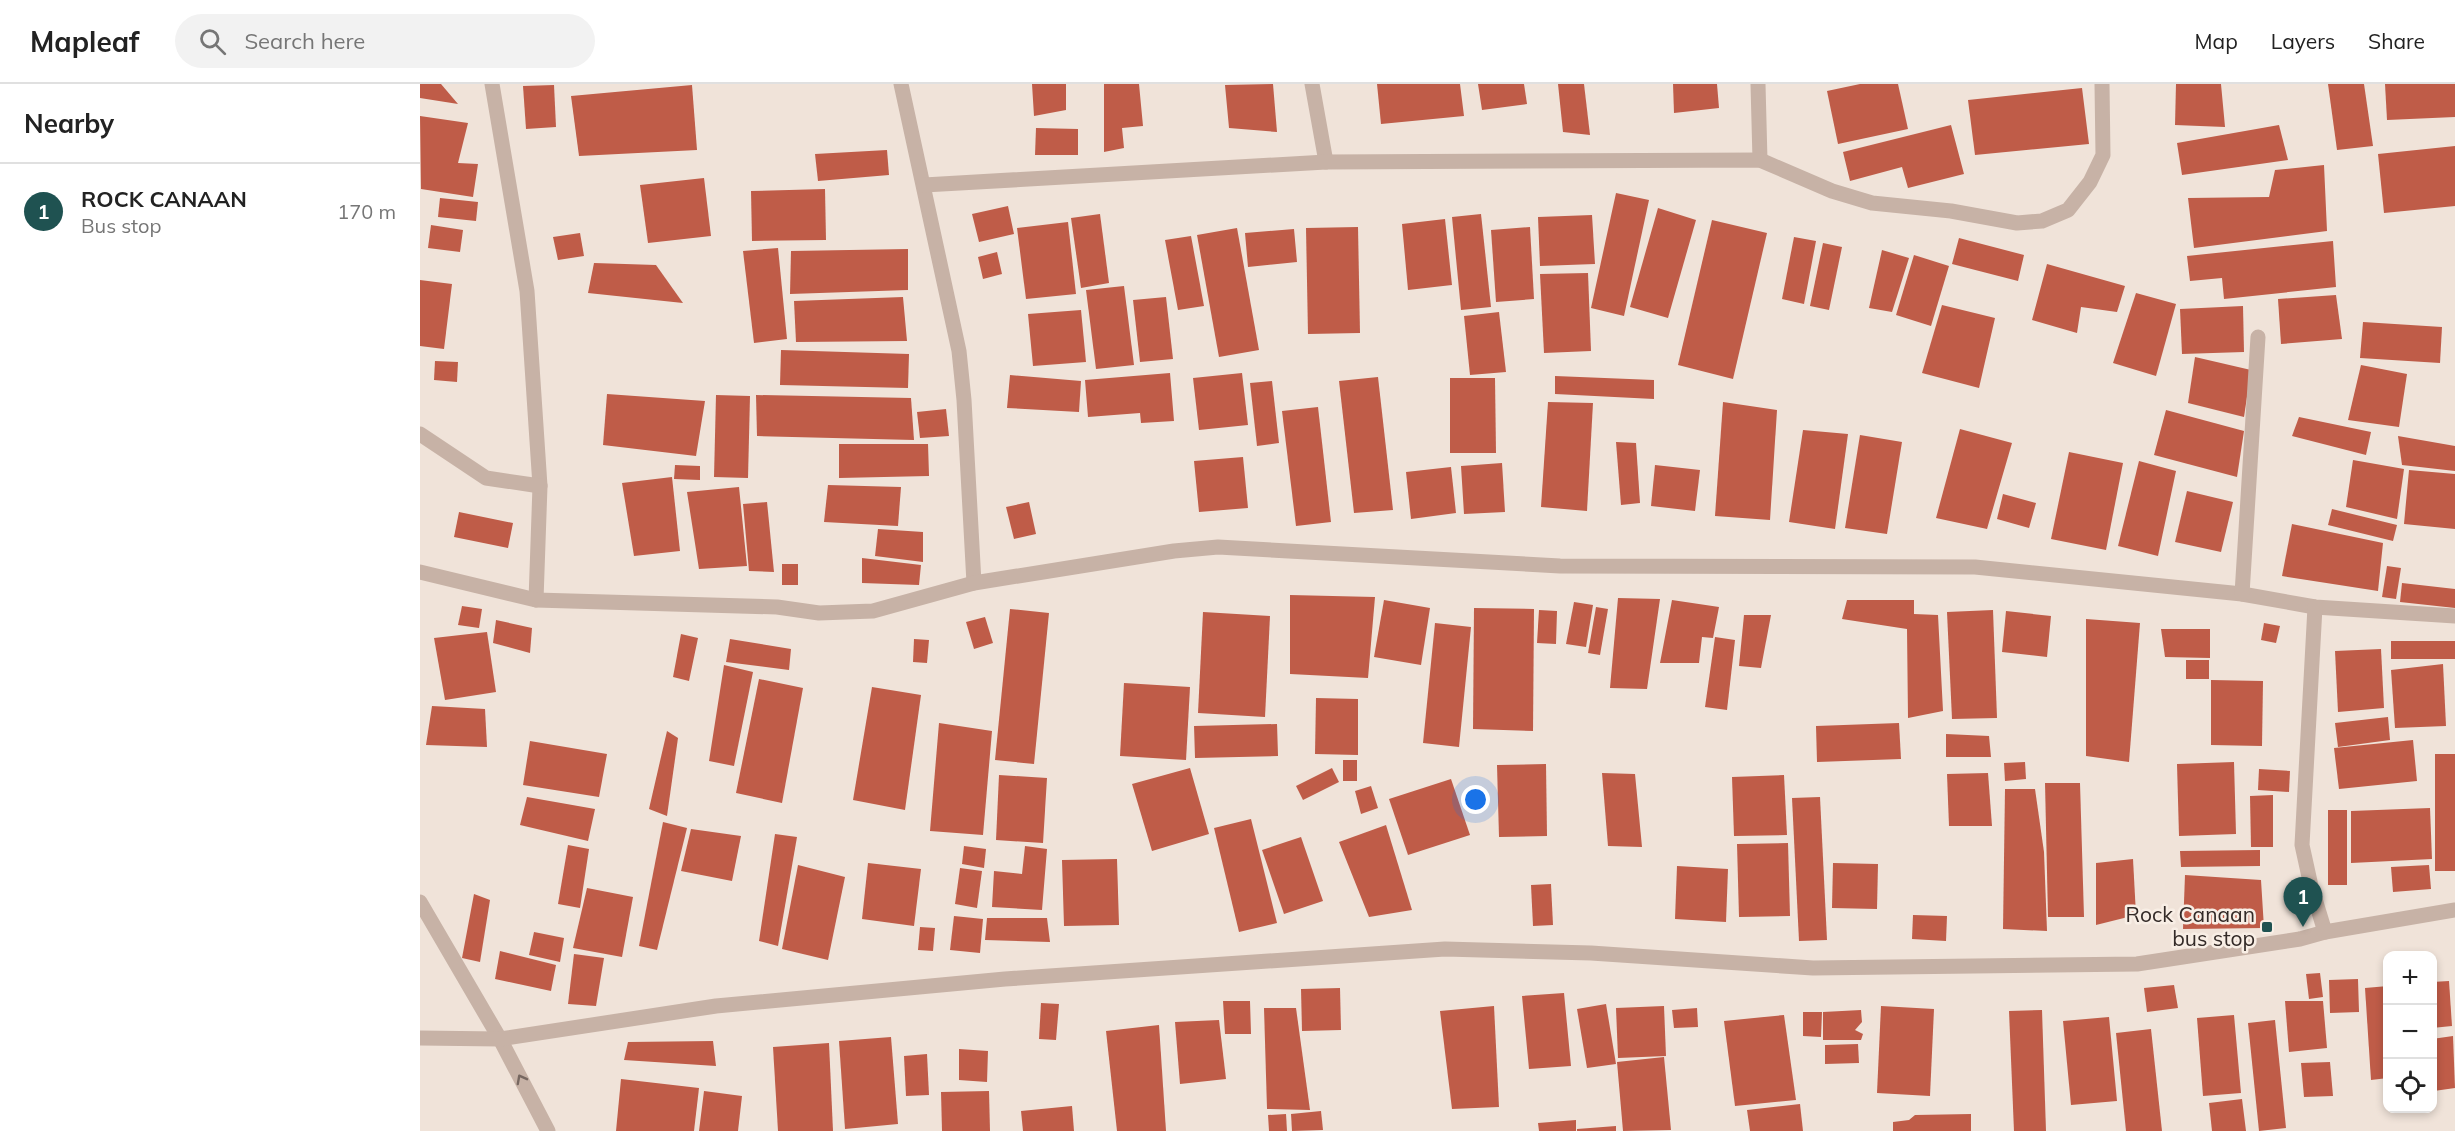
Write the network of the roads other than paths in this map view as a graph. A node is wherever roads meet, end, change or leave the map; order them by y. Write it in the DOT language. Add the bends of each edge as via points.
graph roads {
  1 [pos="492,84"];
  2 [pos="901,84"];
  3 [pos="1312,84"];
  4 [pos="1758,84"];
  5 [pos="2102,84"];
  6 [pos="1760,160"];
  7 [pos="1326,162"];
  8 [pos="924,185"];
  9 [pos="2258,337"];
  10 [pos="420,434"];
  11 [pos="540,486"];
  12 [pos="420,572"];
  13 [pos="974,583"];
  14 [pos="2242,594"];
  15 [pos="536,600"];
  16 [pos="2315,607"];
  17 [pos="2455,616"];
  18 [pos="420,902"];
  19 [pos="2455,910"];
  20 [pos="2325,932"];
  21 [pos="420,1038"];
  22 [pos="500,1039"];
  23 [pos="548,1131"];
  1 -- 11 [label="street" via="524,263"];
  2 -- 8 [label="street"];
  3 -- 7 [label="street"];
  4 -- 6 [label="street"];
  5 -- 6 [label="street" via="2103,155 2090,182 2068,210 2042,221 2017,223 1952,211 1872,203 1832,191"];
  6 -- 7 [label="street"];
  7 -- 8 [label="street"];
  8 -- 13 [label="street" via="959,351"];
  9 -- 14 [label="street"];
  10 -- 11 [label="street" via="486,478"];
  11 -- 15 [label="street"];
  12 -- 15 [label="street"];
  13 -- 14 [label="street" via="1218,547 1560,566 1975,567"];
  13 -- 15 [label="street" via="873,611 819,613 777,607"];
  14 -- 16 [label="street"];
  16 -- 17 [label="street"];
  16 -- 20 [label="street" via="2302,845"];
  18 -- 22 [label="street"];
  19 -- 20 [label="street"];
  20 -- 22 [label="street" via="2137,964 1813,968 1591,953 1445,949 993,980 716,1006"];
  21 -- 22 [label="street"];
  23 -- 22 [label="street, one-way"];
}
